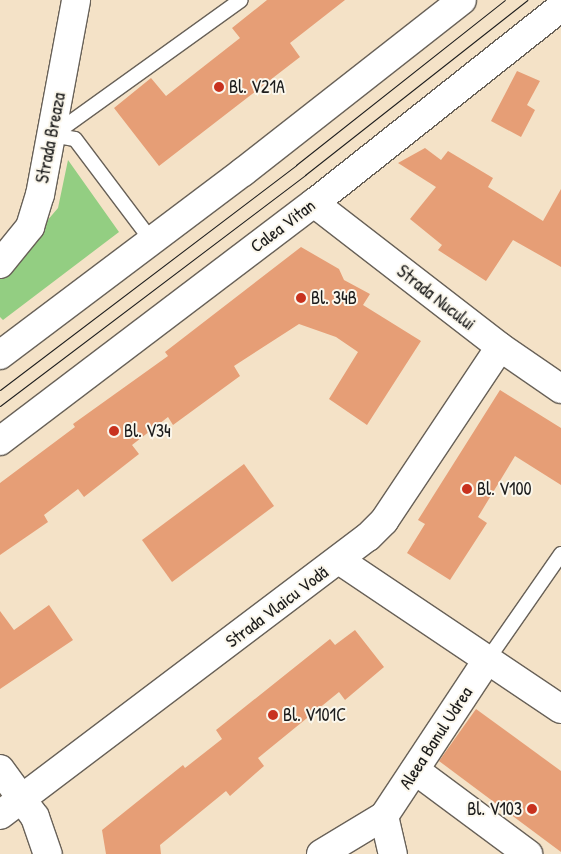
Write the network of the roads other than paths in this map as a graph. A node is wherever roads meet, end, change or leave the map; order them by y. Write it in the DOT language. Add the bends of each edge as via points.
graph roads {
  1 [pos="76,0"];
  2 [pos="241,0"];
  3 [pos="462,0"];
  4 [pos="229,5"];
  5 [pos="561,7"];
  6 [pos="52,135"];
  7 [pos="314,203"];
  8 [pos="152,241"];
  9 [pos="0,264"];
  10 [pos="500,347"];
  11 [pos="0,355"];
  12 [pos="561,389"];
  13 [pos="0,441"];
  14 [pos="561,554"];
  15 [pos="339,560"];
  16 [pos="488,659"];
  17 [pos="561,709"];
  18 [pos="0,769"];
  19 [pos="416,770"];
  20 [pos="22,798"];
  21 [pos="0,816"];
  22 [pos="384,816"];
  23 [pos="48,854"];
  24 [pos="321,854"];
  25 [pos="393,854"];
  26 [pos="528,854"];
  1 -- 6 [label="street, Strada Breaza"];
  2 -- 4 [label="lane"];
  3 -- 8 [label="street"];
  4 -- 6 [label="lane"];
  5 -- 7 [label="street, Calea Vitan"];
  6 -- 8 [label="lane" via="75,139"];
  6 -- 9 [label="street, Strada Breaza" via="30,227"];
  7 -- 10 [label="street, Strada Nucului"];
  7 -- 13 [label="street, Calea Vitan"];
  8 -- 11 [label="street"];
  10 -- 12 [label="street, Strada Nucului"];
  10 -- 15 [label="street, Strada Vlaicu Vodă" via="384,521"];
  14 -- 16 [label="lane"];
  15 -- 16 [label="street"];
  15 -- 20 [label="street, Strada Vlaicu Vodă"];
  16 -- 17 [label="street"];
  16 -- 19 [label="street, Aleea Banul Udrea"];
  18 -- 20 [label="street"];
  19 -- 22 [label="street, Aleea Banul Udrea"];
  19 -- 26 [label="street"];
  20 -- 21 [label="street, Strada Vlaicu Vodă"];
  20 -- 23 [label="street" via="35,817"];
  22 -- 24 [label="street, Aleea Banul Udrea"];
  22 -- 25 [label="street"];
}
